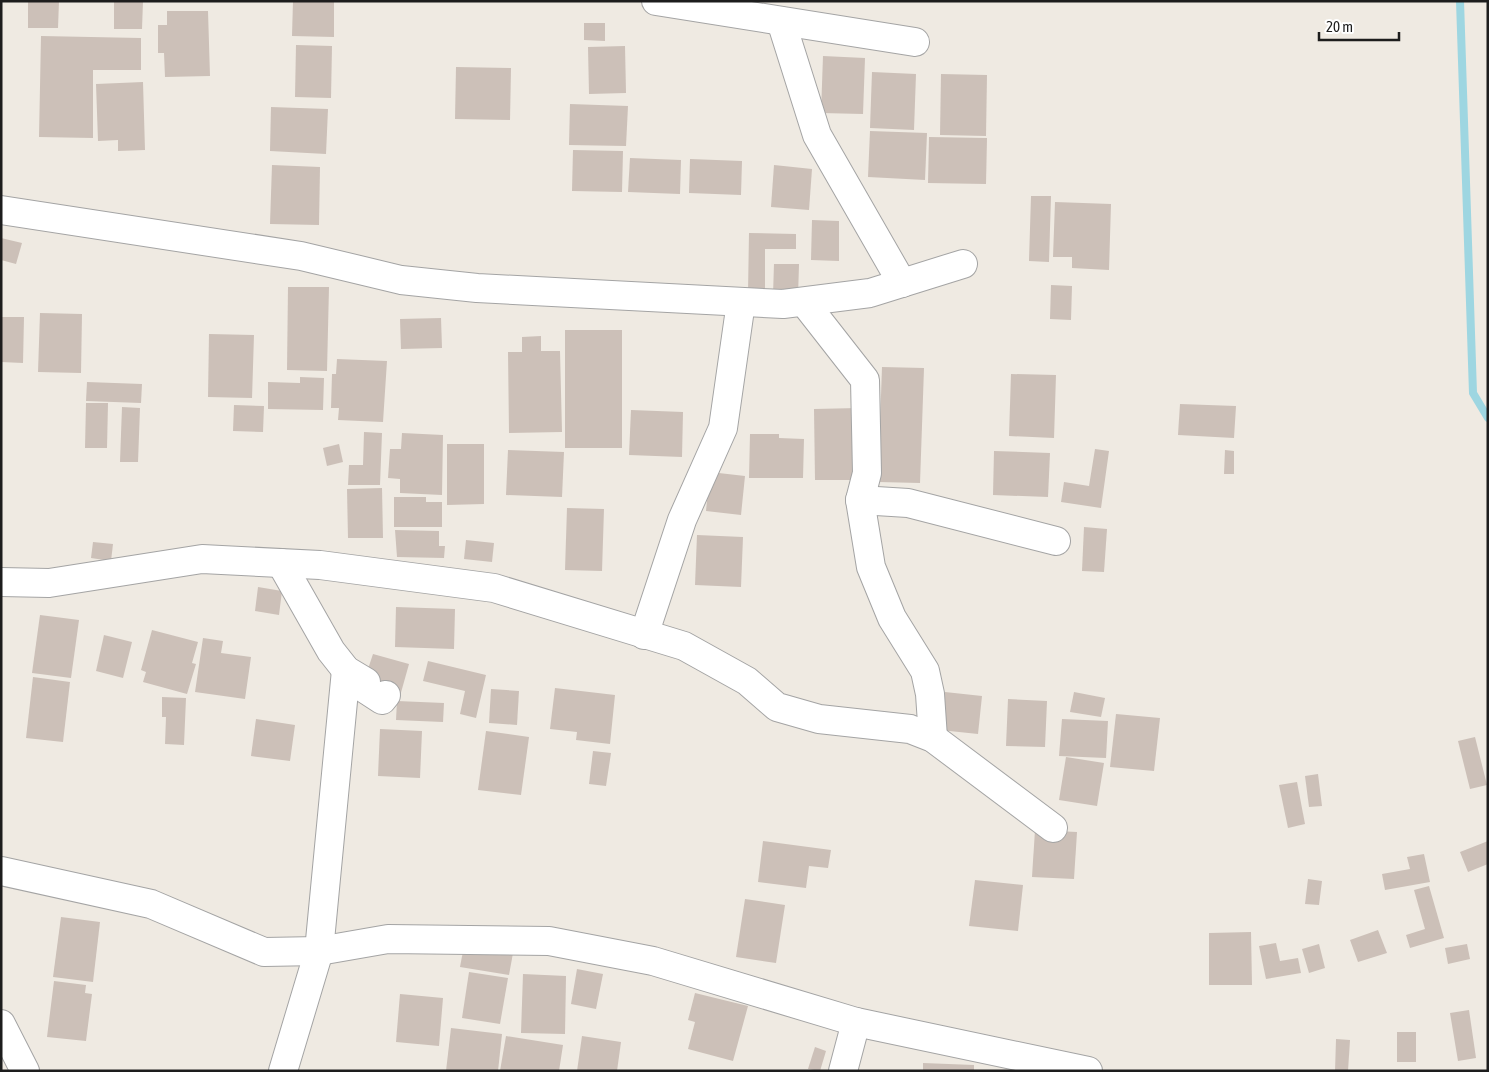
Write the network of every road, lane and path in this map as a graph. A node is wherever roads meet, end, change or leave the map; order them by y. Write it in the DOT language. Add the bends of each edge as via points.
graph roads {
  1 [pos="656,1"];
  2 [pos="781,21"];
  3 [pos="915,42"];
  4 [pos="1,210"];
  5 [pos="963,264"];
  6 [pos="902,283"];
  7 [pos="740,302"];
  8 [pos="804,302"];
  9 [pos="860,500"];
  10 [pos="1056,541"];
  11 [pos="281,563"];
  12 [pos="1,582"];
  13 [pos="644,635"];
  14 [pos="346,670"];
  15 [pos="386,694"];
  16 [pos="933,738"];
  17 [pos="1053,828"];
  18 [pos="1,870"];
  19 [pos="319,951"];
  20 [pos="856,1022"];
  21 [pos="1,1024"];
  22 [pos="25,1071"];
  23 [pos="283,1071"];
  24 [pos="843,1071"];
  25 [pos="1088,1071"];
  1 -- 2 [label="street"];
  2 -- 3 [label="street"];
  2 -- 6 [label="street" via="817,134"];
  4 -- 7 [label="street" via="301,256 401,280 477,288"];
  5 -- 6 [label="street"];
  6 -- 8 [label="street" via="870,293"];
  7 -- 8 [label="street"];
  7 -- 13 [label="street" via="723,428 682,520"];
  8 -- 9 [label="street" via="865,380 866,473"];
  9 -- 10 [label="street" via="908,503"];
  9 -- 16 [label="street" via="871,567 892,618 925,671"];
  11 -- 12 [label="street" via="202,559 49,583"];
  11 -- 13 [label="street" via="494,588"];
  11 -- 14 [label="street" via="330,651"];
  13 -- 16 [label="street" via="684,646 747,681 777,707 819,719 910,729"];
  14 -- 15 [label="street" via="366,682 362,688 382,700"];
  14 -- 19 [label="street"];
  16 -- 17 [label="street"];
  18 -- 19 [label="street" via="151,904 264,952"];
  19 -- 20 [label="street" via="388,939 549,941 653,962"];
  19 -- 23 [label="street"];
  20 -- 24 [label="street"];
  20 -- 25 [label="street"];
  21 -- 22 [label="street"];
}
